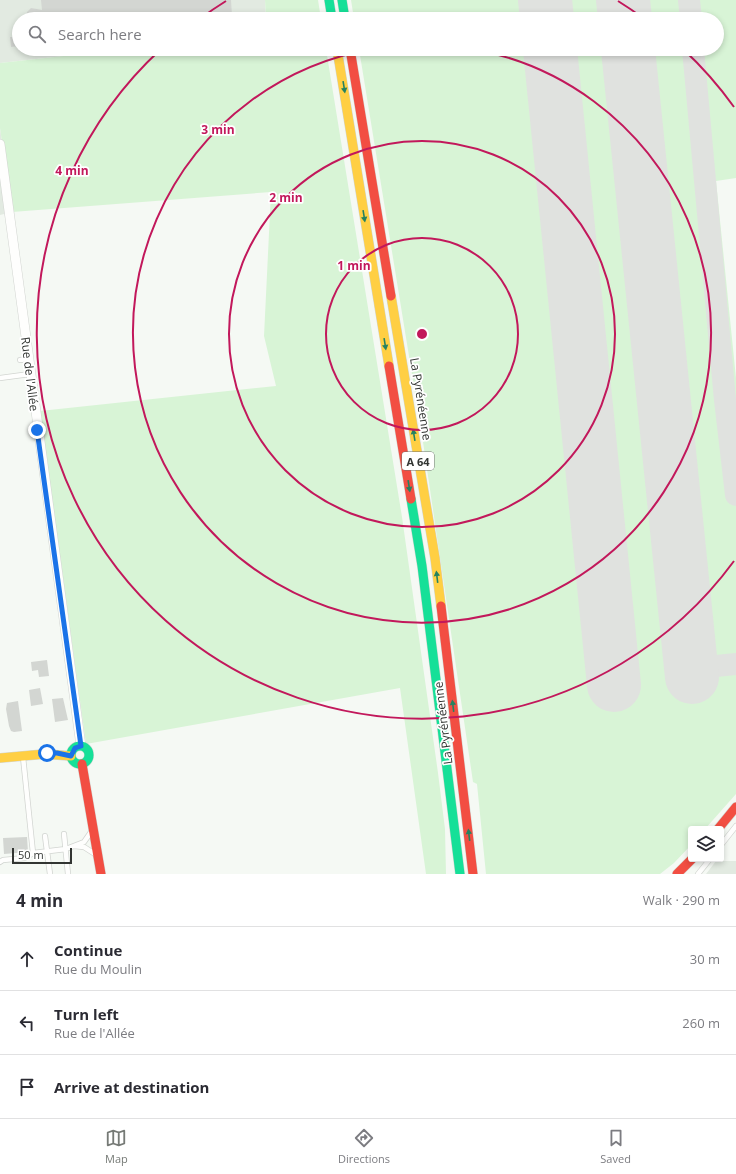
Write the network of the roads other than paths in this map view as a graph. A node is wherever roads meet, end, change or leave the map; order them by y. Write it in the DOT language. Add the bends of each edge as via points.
graph roads {
  1 [pos="329,0"];
  2 [pos="342,0"];
  3 [pos="331,12"];
  4 [pos="344,12"];
  5 [pos="338,56"];
  6 [pos="351,56"];
  7 [pos="0,144"];
  8 [pos="2,178"];
  9 [pos="30,374"];
  10 [pos="0,378"];
  11 [pos="81,746"];
  12 [pos="23,756"];
  13 [pos="71,756"];
  14 [pos="0,758"];
  15 [pos="82,764"];
  16 [pos="736,808"];
  17 [pos="721,826"];
  18 [pos="736,826"];
  19 [pos="93,828"];
  20 [pos="64,834"];
  21 [pos="45,836"];
  22 [pos="724,841"];
  23 [pos="72,846"];
  24 [pos="66,849"];
  25 [pos="48,851"];
  26 [pos="32,853"];
  27 [pos="97,856"];
  28 [pos="0,861"];
  29 [pos="689,862"];
  30 [pos="708,862"];
  31 [pos="50,874"];
  32 [pos="68,874"];
  33 [pos="101,874"];
  34 [pos="460,874"];
  35 [pos="473,874"];
  36 [pos="677,874"];
  37 [pos="698,874"];
  1 -- 3 [label="main road"];
  2 -- 4 [label="main road"];
  5 -- 34 [label="main road, La Pyrénéenne / A 64, one-way" via="422,566"];
  35 -- 6 [label="main road, La Pyrénéenne / A 64, one-way" via="435,558"];
  7 -- 8 [label="street, Rue de l'Allée"];
  8 -- 9 [label="street, Rue de l'Allée" via="24,360"];
  9 -- 10 [label="lane"];
  9 -- 11 [label="street, Rue de l'Allée"];
  11 -- 13 [label="main road" via="75,748"];
  11 -- 15 [label="main road" via="89,755 87,761"];
  12 -- 13 [label="main road" via="57,753"];
  12 -- 14 [label="main road"];
  12 -- 26 [label="lane"];
  13 -- 15 [label="main road" via="74,762"];
  15 -- 19 [label="main road"];
  16 -- 17 [label="main road"];
  18 -- 22 [label="lane"];
  19 -- 23 [label="lane" via="84,842"];
  19 -- 27 [label="main road"];
  20 -- 24 [label="lane"];
  21 -- 25 [label="lane"];
  23 -- 24 [label="lane"];
  23 -- 27 [label="lane" via="84,847"];
  24 -- 25 [label="lane"];
  24 -- 32 [label="lane"];
  25 -- 26 [label="lane"];
  25 -- 31 [label="lane"];
  26 -- 28 [label="lane" via="25,858"];
  27 -- 33 [label="main road"];
  29 -- 36 [label="main road"];
  30 -- 37 [label="lane"];
}
